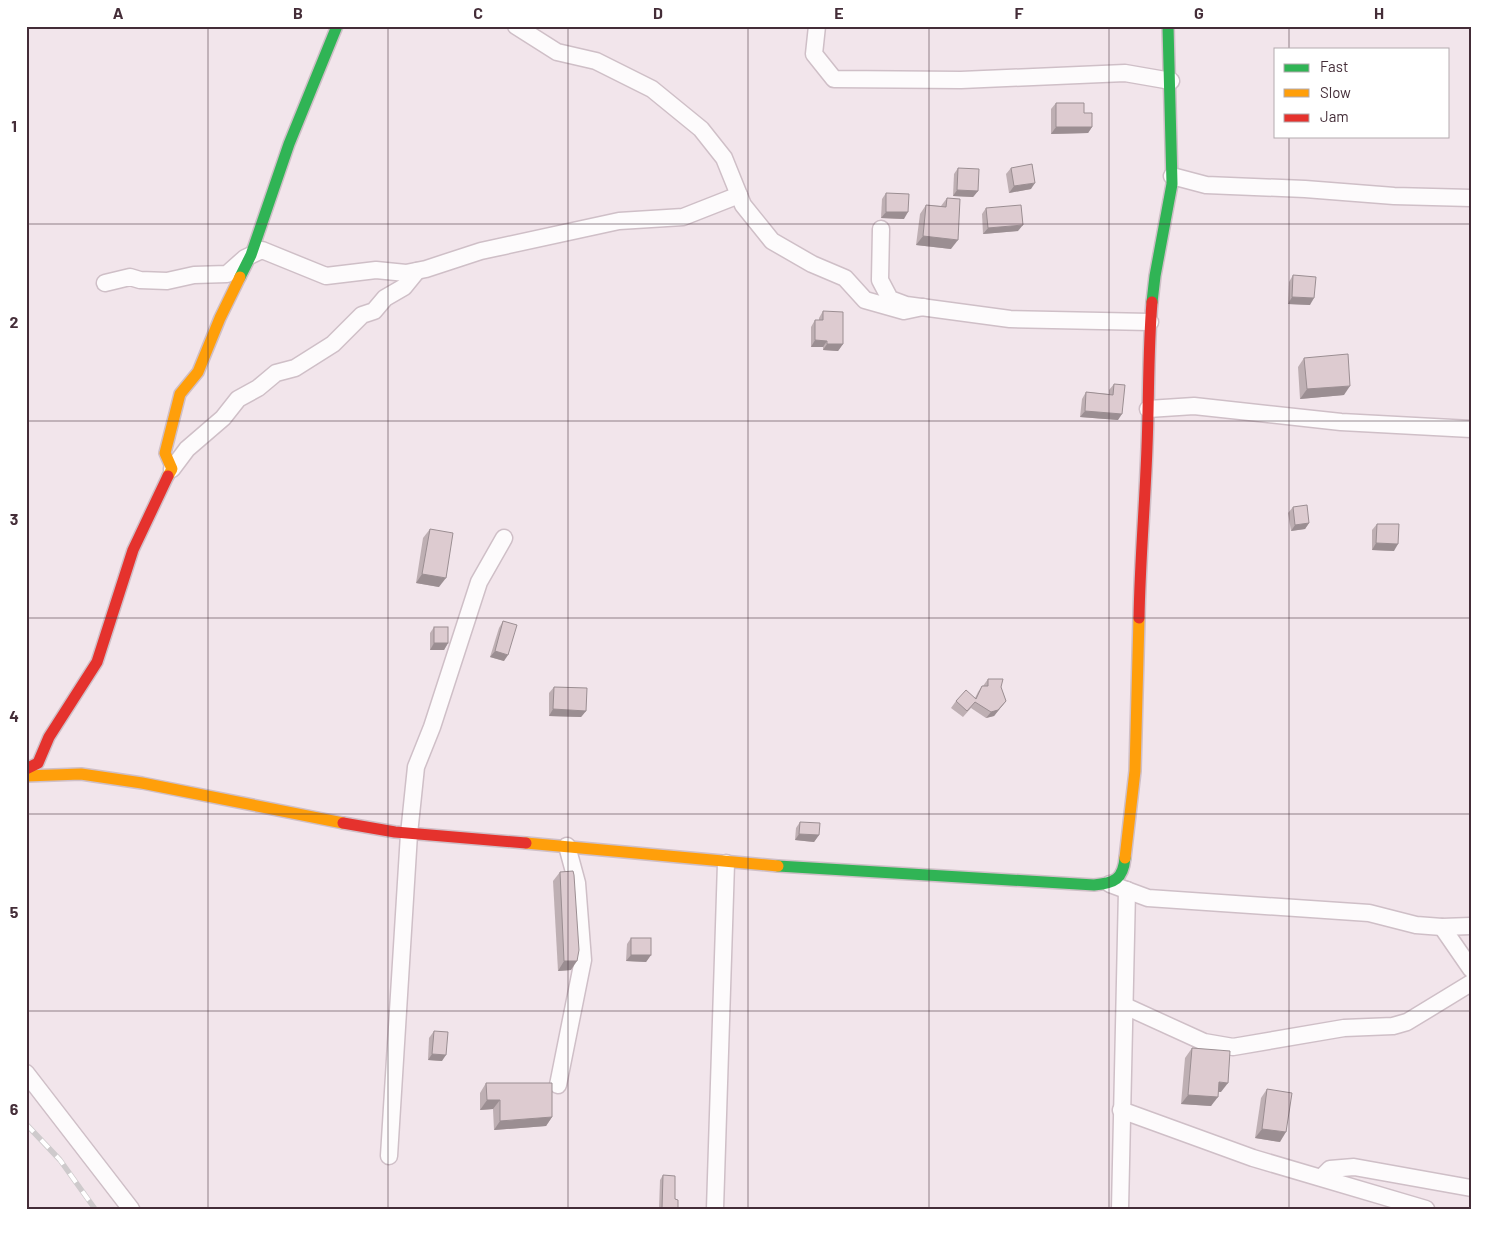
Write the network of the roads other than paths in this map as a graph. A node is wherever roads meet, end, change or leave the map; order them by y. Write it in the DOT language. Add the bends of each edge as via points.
graph roads {
  1 [pos="337,26"];
  2 [pos="516,26"];
  3 [pos="817,26"];
  4 [pos="1168,26"];
  5 [pos="1171,81"];
  6 [pos="1172,176"];
  7 [pos="739,195"];
  8 [pos="1471,198"];
  9 [pos="881,229"];
  10 [pos="251,255"];
  11 [pos="417,271"];
  12 [pos="105,283"];
  13 [pos="923,307"];
  14 [pos="1150,322"];
  15 [pos="1148,409"];
  16 [pos="1471,429"];
  17 [pos="172,469"];
  18 [pos="504,538"];
  19 [pos="26,769"];
  20 [pos="26,776"];
  21 [pos="409,834"];
  22 [pos="567,846"];
  23 [pos="726,863"];
  24 [pos="1110,884"];
  25 [pos="1127,890"];
  26 [pos="1471,926"];
  27 [pos="1442,927"];
  28 [pos="1471,969"];
  29 [pos="1471,983"];
  30 [pos="1125,1006"];
  31 [pos="26,1073"];
  32 [pos="558,1085"];
  33 [pos="1121,1110"];
  34 [pos="389,1156"];
  35 [pos="1322,1177"];
  36 [pos="1471,1188"];
  37 [pos="131,1209"];
  38 [pos="715,1209"];
  39 [pos="1120,1209"];
  40 [pos="1426,1209"];
  1 -- 10 [label="street" via="289,144"];
  2 -- 7 [label="street" via="557,52 596,61 652,89 701,129 724,158"];
  3 -- 5 [label="street" via="814,54 834,79 961,80 1125,73"];
  4 -- 5 [label="street"];
  5 -- 6 [label="street"];
  6 -- 8 [label="street" via="1206,185"];
  6 -- 14 [label="street" via="1154,276"];
  7 -- 11 [label="street" via="683,216 619,221 481,251"];
  7 -- 13 [label="street" via="743,205 772,241 845,278 865,300 904,311"];
  9 -- 13 [label="street" via="880,280 890,299"];
  10 -- 11 [label="street" via="262,250 326,276 376,270"];
  10 -- 12 [label="street" via="227,274 194,275 167,281 130,277"];
  10 -- 17 [label="street" via="198,372 180,394 165,453"];
  11 -- 17 [label="street" via="404,287 385,298 374,311 362,315 333,344 295,368 276,372 258,388 238,399 223,418 187,449"];
  13 -- 14 [label="street" via="1010,319"];
  14 -- 15 [label="street"];
  15 -- 16 [label="street" via="1194,406 1341,422"];
  15 -- 24 [label="street" via="1135,771 1124,870 1119,879"];
  17 -- 19 [label="street" via="133,550 97,662 49,737 38,762"];
  18 -- 21 [label="street" via="478,582 416,767"];
  20 -- 21 [label="street" via="81,774 142,783"];
  21 -- 22 [label="street"];
  21 -- 34 [label="street"];
  22 -- 23 [label="street"];
  22 -- 32 [label="street" via="577,883 583,960"];
  23 -- 24 [label="street" via="1052,884"];
  23 -- 38 [label="street"];
  24 -- 25 [label="street"];
  25 -- 27 [label="street" via="1148,898 1369,913 1416,925"];
  25 -- 30 [label="street"];
  26 -- 27 [label="street"];
  27 -- 28 [label="street"];
  29 -- 30 [label="street" via="1406,1022 1393,1026 1344,1028 1233,1047 1204,1042"];
  30 -- 33 [label="street"];
  31 -- 37 [label="street"];
  33 -- 35 [label="street" via="1253,1158"];
  33 -- 39 [label="street"];
  35 -- 36 [label="street" via="1330,1169 1354,1167"];
  35 -- 40 [label="street"];
}
